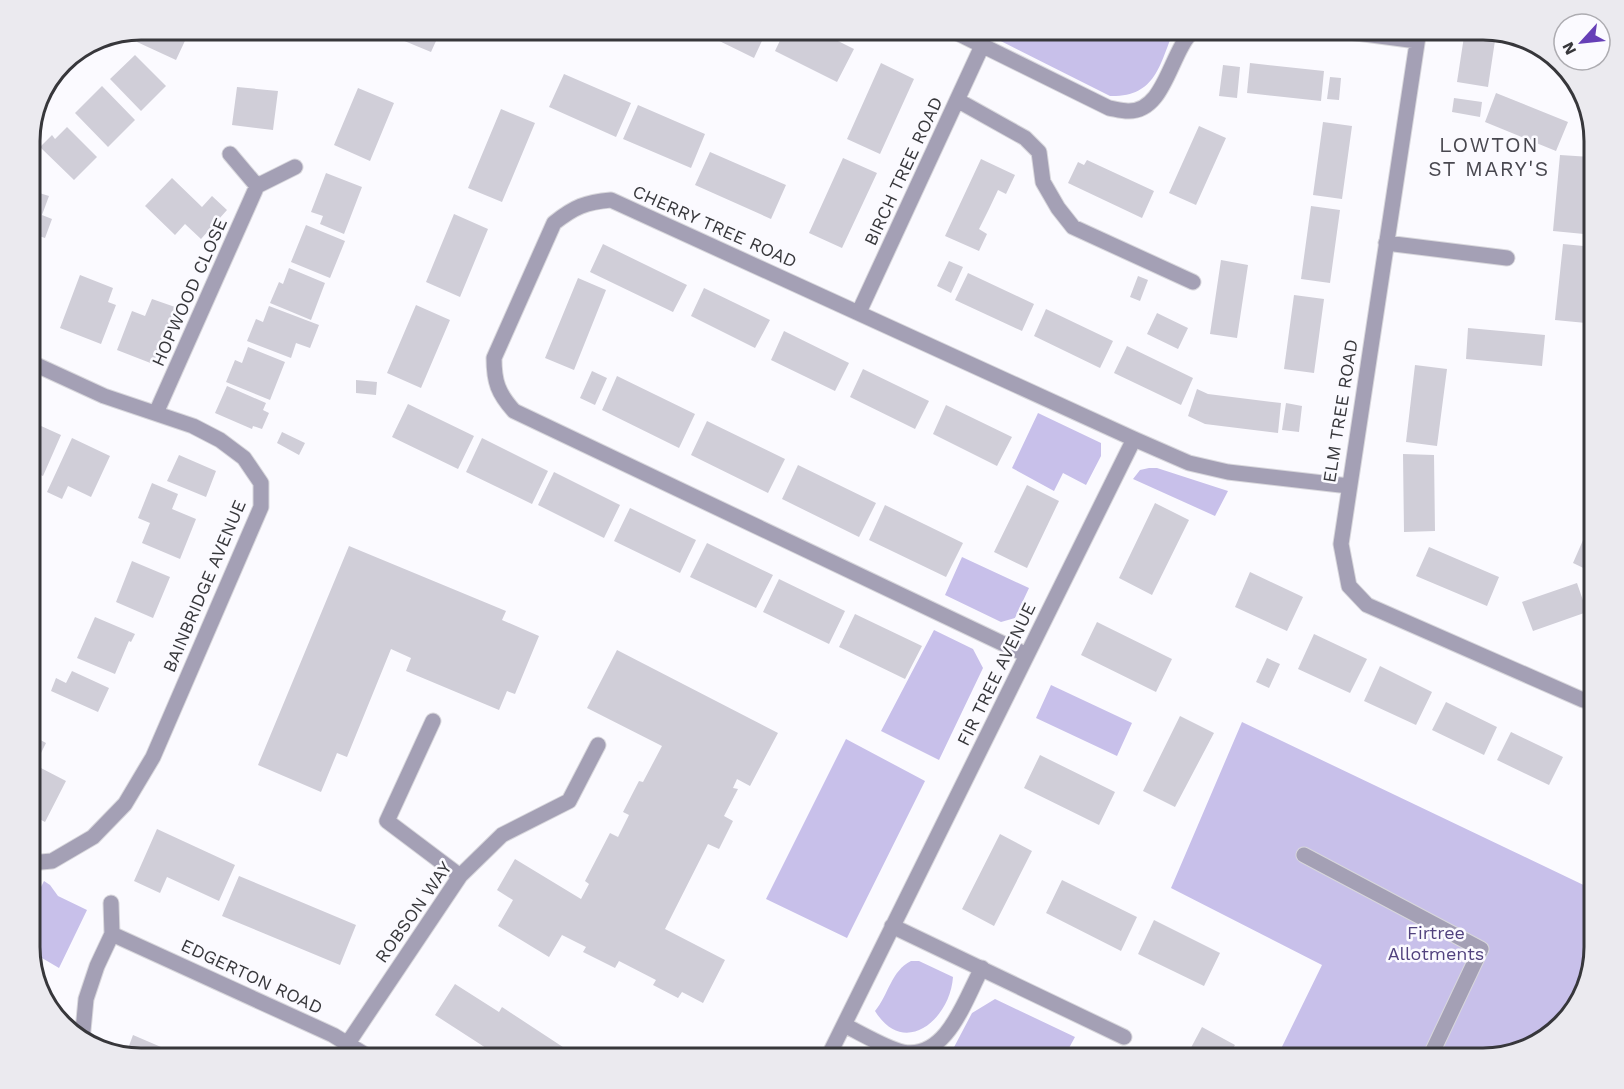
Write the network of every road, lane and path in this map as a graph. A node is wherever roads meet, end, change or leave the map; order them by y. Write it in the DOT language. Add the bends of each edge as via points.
graph roads {
  1 [pos="970,40"];
  2 [pos="1184,40"];
  3 [pos="1417,40"];
  4 [pos="982,46"];
  5 [pos="957,100"];
  6 [pos="230,154"];
  7 [pos="295,167"];
  8 [pos="257,186"];
  9 [pos="1386,243"];
  10 [pos="1507,258"];
  11 [pos="1193,282"];
  12 [pos="859,312"];
  13 [pos="41,367"];
  14 [pos="156,413"];
  15 [pos="1134,439"];
  16 [pos="1348,486"];
  17 [pos="1027,655"];
  18 [pos="1584,700"];
  19 [pos="433,721"];
  20 [pos="598,745"];
  21 [pos="1304,855"];
  22 [pos="41,862"];
  23 [pos="460,876"];
  24 [pos="111,903"];
  25 [pos="892,926"];
  26 [pos="112,934"];
  27 [pos="982,968"];
  28 [pos="844,1025"];
  29 [pos="83,1030"];
  30 [pos="1124,1036"];
  31 [pos="348,1043"];
  32 [pos="356,1048"];
  33 [pos="832,1048"];
  34 [pos="893,1048"];
  35 [pos="930,1048"];
  36 [pos="1434,1048"];
  1 -- 4 [label="street"];
  2 -- 4 [label="street" via="1160,93 1148,105 1131,112 1109,108"];
  3 -- 9 [label="street, ELM TREE ROAD"];
  4 -- 5 [label="street, BIRCH TREE ROAD"];
  5 -- 11 [label="street" via="1025,138 1039,152 1043,182 1073,227"];
  5 -- 12 [label="street, BIRCH TREE ROAD"];
  6 -- 8 [label="street"];
  7 -- 8 [label="street"];
  8 -- 14 [label="street, HOPWOOD CLOSE"];
  9 -- 10 [label="street"];
  9 -- 16 [label="street, ELM TREE ROAD"];
  12 -- 15 [label="street, CHERRY TREE ROAD"];
  12 -- 17 [label="street, CHERRY TREE ROAD" via="611,200 590,202 569,210 554,223 494,358 494,376 502,397 514,411"];
  13 -- 14 [label="street, BAINBRIDGE AVENUE" via="104,396"];
  14 -- 22 [label="street, BAINBRIDGE AVENUE" via="193,426 244,458 261,483 261,507 153,757 125,804 93,837 52,861"];
  15 -- 16 [label="street, CHERRY TREE ROAD" via="1189,463 1228,472"];
  15 -- 17 [label="street, FIR TREE AVENUE"];
  16 -- 18 [label="street, ELM TREE ROAD" via="1341,544 1349,585 1367,605"];
  17 -- 25 [label="street, FIR TREE AVENUE"];
  19 -- 23 [label="street" via="387,821"];
  20 -- 23 [label="street, ROBSON WAY" via="569,801 502,835"];
  21 -- 36 [label="street" via="1481,949"];
  23 -- 31 [label="street, ROBSON WAY"];
  24 -- 26 [label="street"];
  25 -- 27 [label="street"];
  25 -- 28 [label="street, FIR TREE AVENUE"];
  26 -- 29 [label="street" via="86,999"];
  26 -- 31 [label="street, EDGERTON ROAD"];
  27 -- 30 [label="street"];
  27 -- 35 [label="street" via="947,1034"];
  28 -- 33 [label="street, FIR TREE AVENUE"];
  28 -- 34 [label="street"];
  31 -- 32 [label="street, EDGERTON ROAD"];
}
